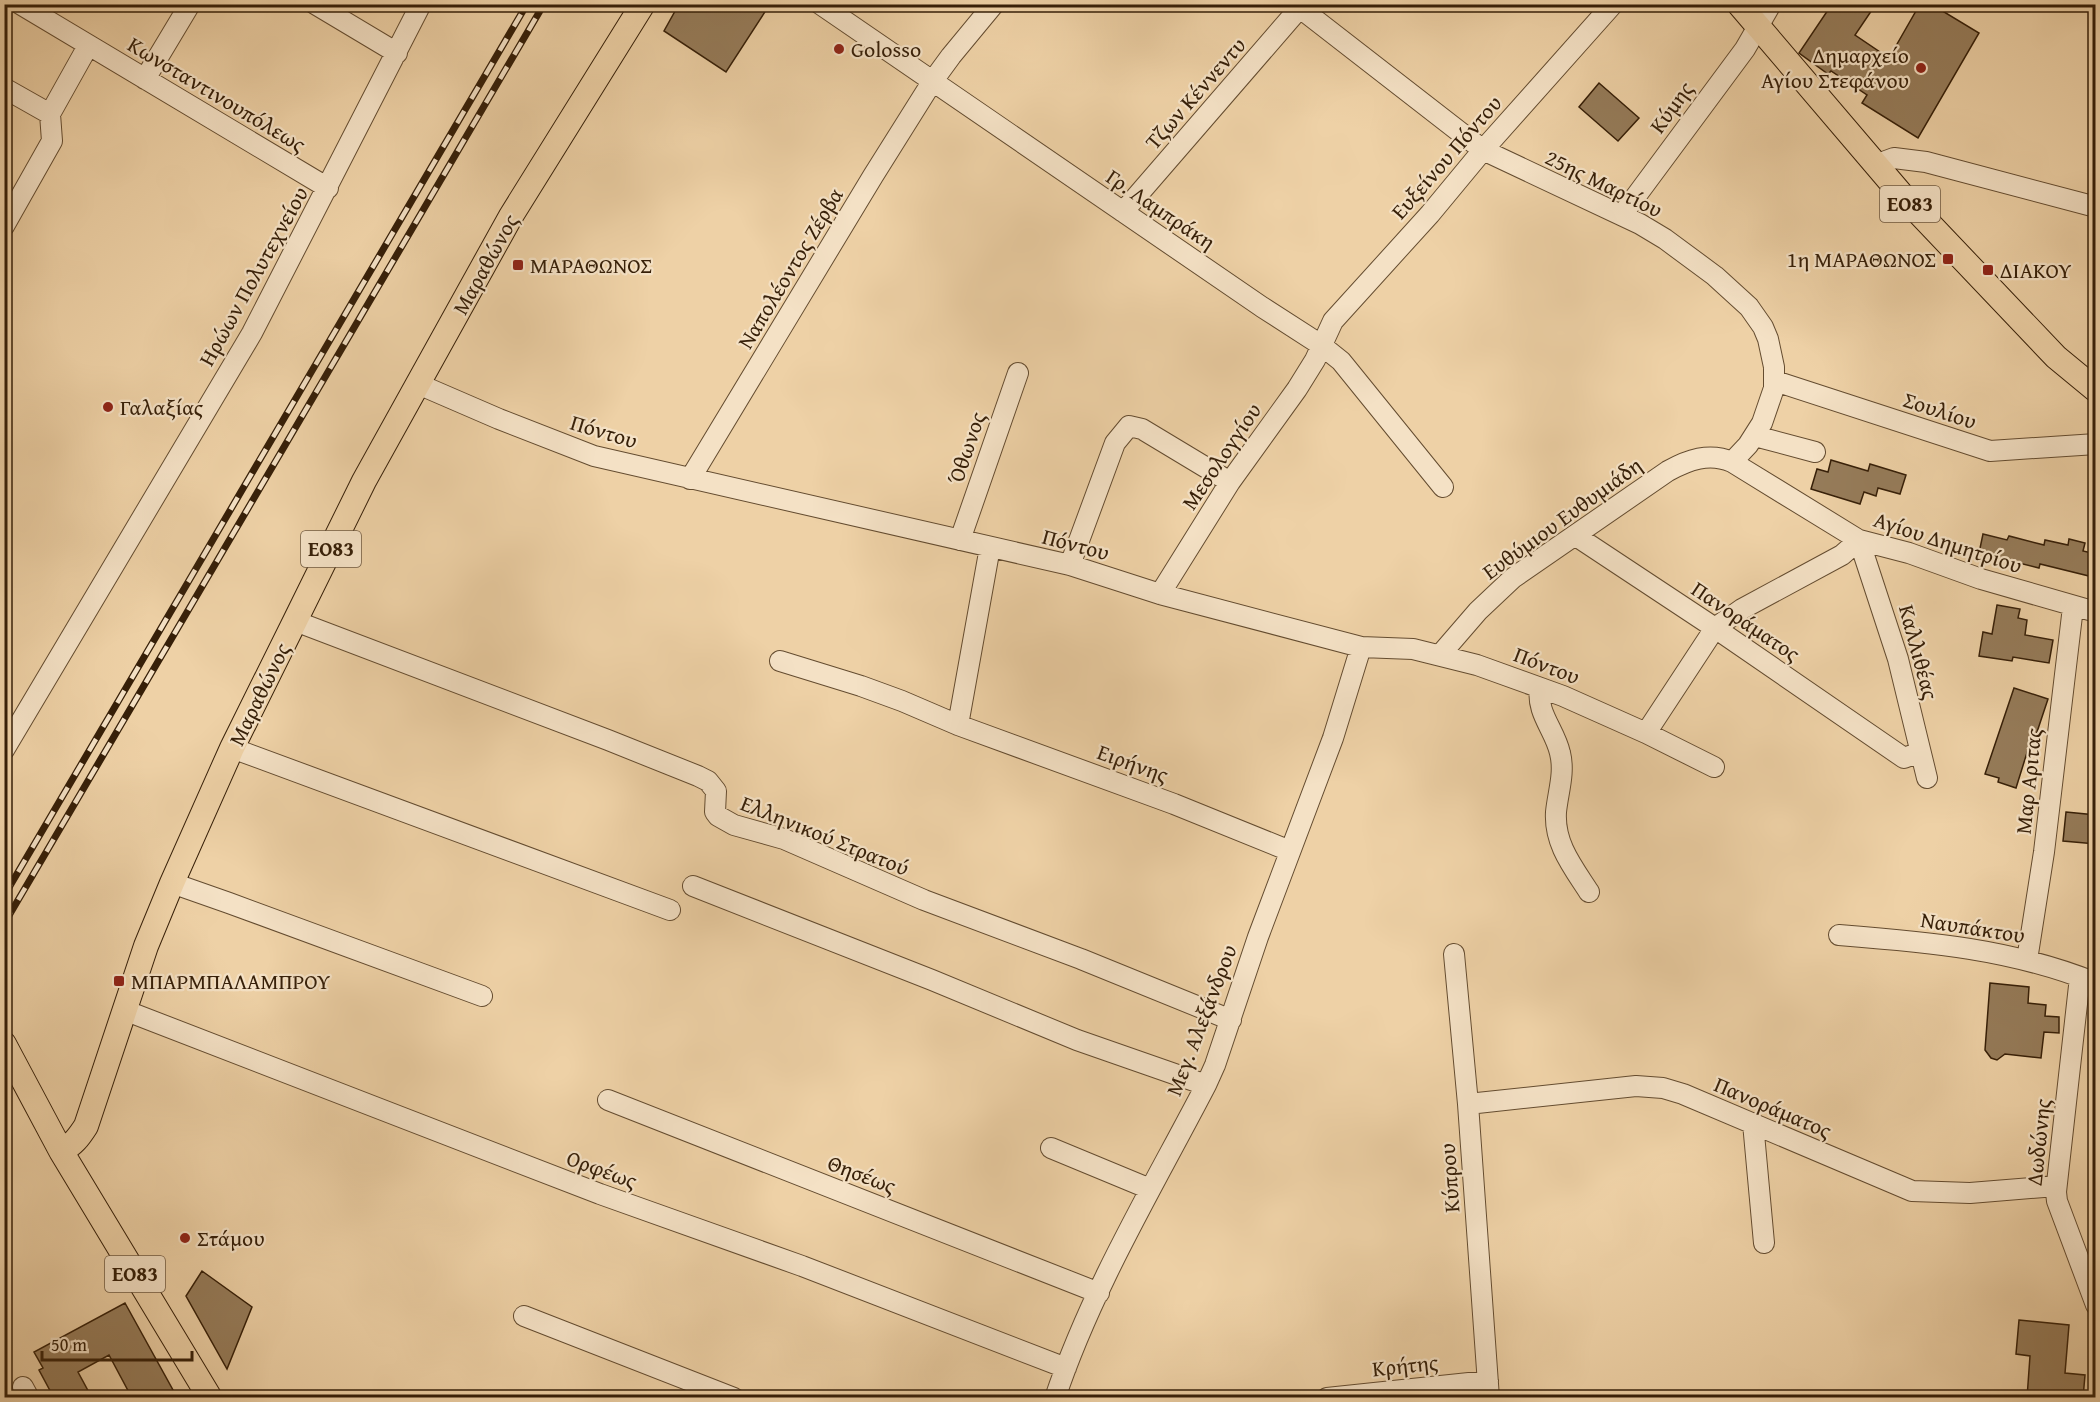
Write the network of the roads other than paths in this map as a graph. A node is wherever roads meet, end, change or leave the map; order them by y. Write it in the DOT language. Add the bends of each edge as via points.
graph roads {
  1 [pos="20,4"];
  2 [pos="189,4"];
  3 [pos="315,4"];
  4 [pos="421,4"];
  5 [pos="643,4"];
  6 [pos="994,4"];
  7 [pos="1613,4"];
  8 [pos="1739,4"];
  9 [pos="1771,4"];
  10 [pos="1299,6"];
  11 [pos="830,7"];
  12 [pos="1758,27"];
  13 [pos="88,46"];
  14 [pos="397,53"];
  15 [pos="145,79"];
  16 [pos="932,82"];
  17 [pos="4,88"];
  18 [pos="50,114"];
  19 [pos="1483,150"];
  20 [pos="1875,165"];
  21 [pos="328,188"];
  22 [pos="2096,207"];
  23 [pos="1124,212"];
  24 [pos="1622,215"];
  25 [pos="4,226"];
  26 [pos="1321,345"];
  27 [pos="1018,373"];
  28 [pos="1775,381"];
  29 [pos="418,384"];
  30 [pos="2096,390"];
  31 [pos="1755,436"];
  32 [pos="2096,444"];
  33 [pos="1815,452"];
  34 [pos="1732,462"];
  35 [pos="690,479"];
  36 [pos="1230,483"];
  37 [pos="1443,487"];
  38 [pos="1576,536"];
  39 [pos="960,540"];
  40 [pos="1859,540"];
  41 [pos="990,547"];
  42 [pos="1070,566"];
  43 [pos="1160,594"];
  44 [pos="2073,607"];
  45 [pos="2096,612"];
  46 [pos="295,621"];
  47 [pos="1715,628"];
  48 [pos="1360,647"];
  49 [pos="1440,655"];
  50 [pos="780,661"];
  51 [pos="1540,688"];
  52 [pos="958,724"];
  53 [pos="1646,733"];
  54 [pos="232,748"];
  55 [pos="4,750"];
  56 [pos="1920,752"];
  57 [pos="1714,767"];
  58 [pos="1927,778"];
  59 [pos="1290,851"];
  60 [pos="172,884"];
  61 [pos="693,886"];
  62 [pos="1589,892"];
  63 [pos="670,910"];
  64 [pos="1839,935"];
  65 [pos="1454,954"];
  66 [pos="2027,960"];
  67 [pos="2088,980"];
  68 [pos="482,996"];
  69 [pos="124,1010"];
  70 [pos="1231,1020"];
  71 [pos="4,1044"];
  72 [pos="1206,1085"];
  73 [pos="608,1100"];
  74 [pos="1468,1104"];
  75 [pos="1752,1123"];
  76 [pos="1051,1148"];
  77 [pos="61,1151"];
  78 [pos="2056,1186"];
  79 [pos="1150,1189"];
  80 [pos="1764,1243"];
  81 [pos="1099,1293"];
  82 [pos="2096,1305"];
  83 [pos="524,1316"];
  84 [pos="1066,1368"];
  85 [pos="1488,1389"];
  86 [pos="210,1398"];
  87 [pos="734,1398"];
  88 [pos="1055,1398"];
  89 [pos="1327,1398"];
  1 -- 13 [label="street, Κωνσταντινουπόλεως"];
  2 -- 15 [label="street"];
  3 -- 14 [label="street"];
  4 -- 14 [label="street, Ηρώων Πολυτεχνείου"];
  5 -- 29 [label="main road, Μαραθώνος / ΕΟ83" via="511,216"];
  6 -- 16 [label="street, Ναπολέοντος Ζέρβα"];
  7 -- 19 [label="street, Ευξείνου Πόντου"];
  8 -- 12 [label="main road, ΕΟ83"];
  9 -- 12 [label="street, Κύμης"];
  10 -- 19 [label="street, 25ης Μαρτίου"];
  10 -- 23 [label="street, Τζων Κέννεντυ"];
  11 -- 16 [label="street, Γρ. Λαμπράκη"];
  12 -- 20 [label="main road, ΕΟ83"];
  12 -- 24 [label="street, Κύμης" via="1729,82"];
  13 -- 15 [label="street, Κωνσταντινουπόλεως"];
  13 -- 18 [label="street"];
  14 -- 21 [label="street, Ηρώων Πολυτεχνείου"];
  15 -- 21 [label="street, Κωνσταντινουπόλεως"];
  16 -- 23 [label="street, Γρ. Λαμπράκη"];
  16 -- 35 [label="street, Ναπολέοντος Ζέρβα"];
  17 -- 18 [label="street"];
  18 -- 25 [label="street" via="52,141"];
  19 -- 24 [label="street, 25ης Μαρτίου"];
  19 -- 26 [label="street, Ευξείνου Πόντου" via="1334,321"];
  20 -- 22 [label="street" via="1894,158 1926,162"];
  20 -- 30 [label="main road, ΕΟ83" via="2037,337"];
  21 -- 55 [label="street, Ηρώων Πολυτεχνείου" via="252,333"];
  23 -- 26 [label="street, Γρ. Λαμπράκη"];
  24 -- 28 [label="street, 25ης Μαρτίου" via="1665,239 1749,307 1768,339"];
  26 -- 36 [label="street, Μεσολογγίου" via="1297,389"];
  26 -- 37 [label="street, Γρ. Λαμπράκη" via="1341,361"];
  27 -- 39 [label="street, Όθωνος"];
  28 -- 31 [label="street, 25ης Μαρτίου"];
  28 -- 32 [label="street, Σουλίου" via="1990,451"];
  29 -- 35 [label="street, Πόντου" via="594,456"];
  29 -- 46 [label="main road, Μαραθώνος / ΕΟ83" via="364,481"];
  31 -- 33 [label="street"];
  31 -- 34 [label="street, 25ης Μαρτίου"];
  34 -- 38 [label="street, Ευθύμιου Ευθυμιάδη" via="1712,458 1682,464"];
  34 -- 40 [label="street, Αγίου Δημητρίου"];
  35 -- 39 [label="street, Πόντου"];
  36 -- 42 [label="street" via="1142,429 1129,426 1115,443"];
  36 -- 43 [label="street, Μεσολογγίου"];
  38 -- 47 [label="street, Πανοράματος"];
  38 -- 49 [label="street, Ευθύμιου Ευθυμιάδη" via="1513,578"];
  39 -- 41 [label="street, Πόντου"];
  40 -- 44 [label="street, Αγίου Δημητρίου" via="1909,552"];
  40 -- 47 [label="street" via="1842,555 1742,609"];
  40 -- 56 [label="street, Καλλιθέας" via="1898,659"];
  41 -- 42 [label="street, Πόντου"];
  41 -- 52 [label="street"];
  42 -- 43 [label="street, Πόντου"];
  43 -- 48 [label="street, Πόντου"];
  44 -- 45 [label="street, Αγίου Δημητρίου"];
  44 -- 66 [label="street, Μαρ Αριτας"];
  46 -- 54 [label="main road, Μαραθώνος / ΕΟ83"];
  46 -- 70 [label="street, Ελληνικού Στρατού" via="698,776 716,791 715,812 734,825 784,839 924,900 1081,958"];
  47 -- 53 [label="street"];
  47 -- 56 [label="street, Πανοράματος" via="1904,758"];
  48 -- 49 [label="street, Πόντου" via="1413,649"];
  48 -- 59 [label="street, Μεγ. Αλεξάνδρου" via="1333,738"];
  49 -- 51 [label="street, Πόντου"];
  50 -- 52 [label="street, Ειρήνης" via="861,686"];
  51 -- 53 [label="street, Πόντου"];
  51 -- 62 [label="street" via="1541,708 1562,765 1556,814 1559,841"];
  52 -- 59 [label="street, Ειρήνης"];
  53 -- 57 [label="street, Πόντου"];
  54 -- 60 [label="main road, Μαραθώνος / ΕΟ83"];
  54 -- 63 [label="street"];
  56 -- 58 [label="street, Καλλιθέας"];
  59 -- 70 [label="street, Μεγ. Αλεξάνδρου"];
  60 -- 68 [label="street"];
  60 -- 69 [label="main road, Μαραθώνος / ΕΟ83"];
  61 -- 72 [label="street" via="1096,1048"];
  64 -- 66 [label="street, Ναυπάκτου" via="1953,946"];
  65 -- 74 [label="street, Κύπρου"];
  66 -- 67 [label="street, Ναυπάκτου"];
  67 -- 78 [label="street, Δωδώνης"];
  69 -- 77 [label="main road, Μαραθώνος / ΕΟ83" via="86,1126"];
  69 -- 84 [label="street, Ορφέως"];
  70 -- 72 [label="street, Μεγ. Αλεξάνδρου"];
  71 -- 77 [label="main road"];
  72 -- 79 [label="street, Μεγ. Αλεξάνδρου"];
  73 -- 81 [label="street, Θησέως"];
  74 -- 75 [label="street, Πανοράματος" via="1646,1086 1671,1090"];
  74 -- 85 [label="street, Κύπρου"];
  75 -- 78 [label="street, Πανοράματος" via="1912,1191 1970,1193"];
  75 -- 80 [label="street"];
  76 -- 79 [label="street"];
  77 -- 86 [label="main road, ΕΟ83"];
  78 -- 82 [label="street, Δωδώνης" via="2057,1201"];
  79 -- 81 [label="street, Μεγ. Αλεξάνδρου"];
  81 -- 84 [label="street, Μεγ. Αλεξάνδρου"];
  83 -- 87 [label="street"];
  84 -- 88 [label="street, Μεγ. Αλεξάνδρου"];
  85 -- 89 [label="street, Κρήτης"];
}
